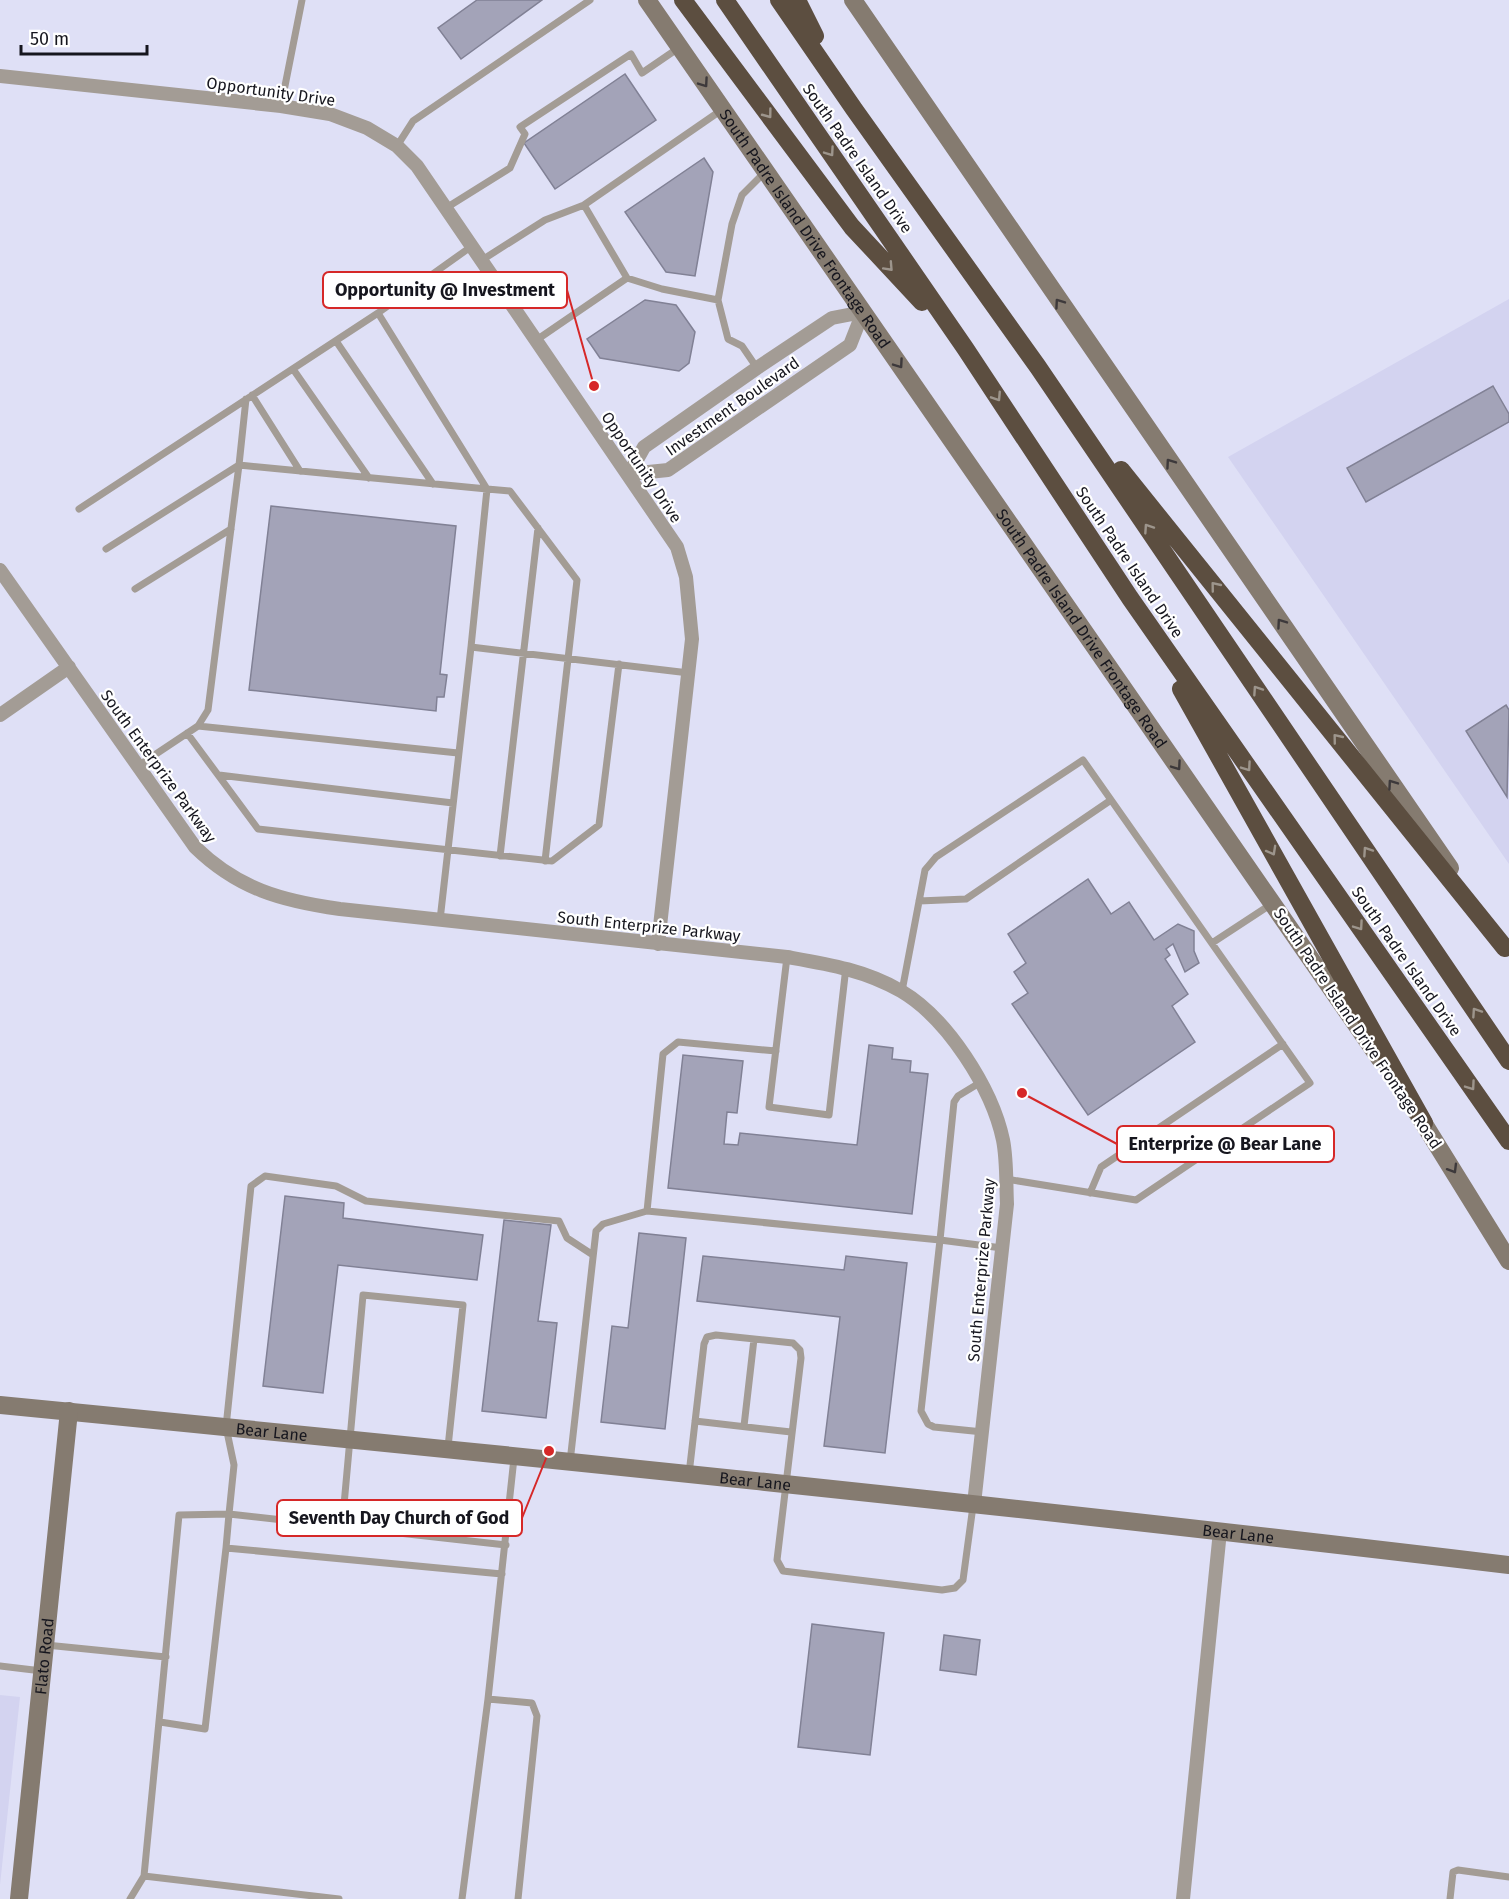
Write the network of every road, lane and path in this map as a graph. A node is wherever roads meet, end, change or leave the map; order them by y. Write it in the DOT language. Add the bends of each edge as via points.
graph roads {
  1 [pos="302,0"];
  2 [pos="590,0"];
  3 [pos="647,0"];
  4 [pos="683,0"];
  5 [pos="725,0"];
  6 [pos="779,0"];
  7 [pos="796,0"];
  8 [pos="853,0"];
  9 [pos="680,48"];
  10 [pos="0,76"];
  11 [pos="281,106"];
  12 [pos="723,109"];
  13 [pos="854,109"];
  14 [pos="396,146"];
  15 [pos="765,171"];
  16 [pos="584,205"];
  17 [pos="446,208"];
  18 [pos="472,246"];
  19 [pos="482,260"];
  20 [pos="627,278"];
  21 [pos="718,300"];
  22 [pos="863,312"];
  23 [pos="378,313"];
  24 [pos="336,340"];
  25 [pos="535,341"];
  26 [pos="965,348"];
  27 [pos="1038,367"];
  28 [pos="757,368"];
  29 [pos="293,369"];
  30 [pos="249,397"];
  31 [pos="239,465"];
  32 [pos="300,471"];
  33 [pos="629,474"];
  34 [pos="369,477"];
  35 [pos="433,484"];
  36 [pos="488,489"];
  37 [pos="79,508"];
  38 [pos="538,528"];
  39 [pos="231,529"];
  40 [pos="106,549"];
  41 [pos="0,570"];
  42 [pos="135,589"];
  43 [pos="1130,598"];
  44 [pos="471,647"];
  45 [pos="524,653"];
  46 [pos="569,658"];
  47 [pos="619,664"];
  48 [pos="69,667"];
  49 [pos="689,673"];
  50 [pos="0,715"];
  51 [pos="198,726"];
  52 [pos="187,733"];
  53 [pos="459,753"];
  54 [pos="138,766"];
  55 [pos="219,776"];
  56 [pos="1112,800"];
  57 [pos="453,803"];
  58 [pos="448,850"];
  59 [pos="500,856"];
  60 [pos="545,861"];
  61 [pos="919,902"];
  62 [pos="1272,903"];
  63 [pos="440,920"];
  64 [pos="1212,943"];
  65 [pos="658,944"];
  66 [pos="1507,950"];
  67 [pos="787,957"];
  68 [pos="846,967"];
  69 [pos="902,991"];
  70 [pos="1283,1044"];
  71 [pos="776,1051"];
  72 [pos="1509,1061"];
  73 [pos="981,1082"];
  74 [pos="1424,1122"];
  75 [pos="1509,1141"];
  76 [pos="1006,1179"];
  77 [pos="1090,1193"];
  78 [pos="647,1211"];
  79 [pos="940,1240"];
  80 [pos="1002,1248"];
  81 [pos="593,1255"];
  82 [pos="1509,1261"];
  83 [pos="754,1339"];
  84 [pos="0,1405"];
  85 [pos="69,1411"];
  86 [pos="695,1421"];
  87 [pos="744,1426"];
  88 [pos="226,1427"];
  89 [pos="791,1432"];
  90 [pos="983,1432"];
  91 [pos="349,1440"];
  92 [pos="448,1450"];
  93 [pos="514,1456"];
  94 [pos="570,1462"];
  95 [pos="689,1474"];
  96 [pos="784,1484"];
  97 [pos="974,1504"];
  98 [pos="229,1515"];
  99 [pos="342,1527"];
  100 [pos="1221,1531"];
  101 [pos="506,1545"];
  102 [pos="226,1548"];
  103 [pos="1509,1565"];
  104 [pos="502,1574"];
  105 [pos="45,1644"];
  106 [pos="166,1656"];
  107 [pos="0,1666"];
  108 [pos="42,1671"];
  109 [pos="488,1699"];
  110 [pos="160,1722"];
  111 [pos="144,1876"];
  112 [pos="1509,1876"];
  113 [pos="19,1899"];
  114 [pos="130,1899"];
  115 [pos="339,1899"];
  116 [pos="462,1899"];
  117 [pos="518,1899"];
  118 [pos="1183,1899"];
  119 [pos="1450,1899"];
  1 -- 11 [label="lane"];
  2 -- 14 [label="lane" via="413,121"];
  3 -- 9 [label="main road, South Padre Island Drive Frontage Road"];
  4 -- 26 [label="highway, one-way" via="852,227"];
  5 -- 26 [label="highway, South Padre Island Drive, one-way"];
  6 -- 13 [label="highway, South Padre Island Drive"];
  7 -- 13 [label="highway"];
  66 -- 8 [label="main road, one-way"];
  9 -- 12 [label="main road, South Padre Island Drive Frontage Road, one-way"];
  9 -- 17 [label="lane" via="642,73 631,54 520,126 525,134 510,168"];
  10 -- 11 [label="street, Opportunity Drive"];
  11 -- 14 [label="street, Opportunity Drive" via="330,114 367,128"];
  12 -- 15 [label="main road, South Padre Island Drive Frontage Road"];
  12 -- 16 [label="lane"];
  13 -- 27 [label="highway, South Padre Island Drive"];
  14 -- 17 [label="street, Opportunity Drive" via="417,166"];
  15 -- 21 [label="lane" via="742,195 732,224"];
  15 -- 22 [label="main road, South Padre Island Drive Frontage Road"];
  16 -- 19 [label="lane" via="545,220"];
  16 -- 20 [label="lane"];
  17 -- 18 [label="street, Opportunity Drive"];
  18 -- 19 [label="street, Opportunity Drive"];
  18 -- 23 [label="lane"];
  19 -- 25 [label="street, Opportunity Drive"];
  20 -- 21 [label="lane"];
  20 -- 25 [label="lane"];
  21 -- 28 [label="lane" via="728,339 742,346"];
  22 -- 28 [label="street, Investment Boulevard" via="832,318"];
  22 -- 33 [label="street, Investment Boulevard" via="850,345 669,470"];
  22 -- 62 [label="main road, South Padre Island Drive Frontage Road, one-way"];
  23 -- 24 [label="lane"];
  23 -- 36 [label="lane"];
  24 -- 29 [label="lane"];
  24 -- 35 [label="lane"];
  25 -- 33 [label="street, Opportunity Drive"];
  26 -- 43 [label="highway, South Padre Island Drive, one-way"];
  66 -- 27 [label="highway, one-way"];
  72 -- 27 [label="highway, South Padre Island Drive, one-way"];
  28 -- 33 [label="street, Investment Boulevard" via="644,447"];
  29 -- 30 [label="lane"];
  29 -- 34 [label="lane"];
  30 -- 31 [label="lane"];
  30 -- 32 [label="lane"];
  30 -- 37 [label="lane"];
  31 -- 32 [label="lane"];
  31 -- 39 [label="lane"];
  31 -- 40 [label="lane"];
  32 -- 34 [label="lane"];
  33 -- 49 [label="street, Opportunity Drive" via="676,547 686,578 692,612"];
  34 -- 35 [label="lane"];
  35 -- 36 [label="lane"];
  36 -- 38 [label="lane" via="510,491"];
  36 -- 44 [label="lane"];
  38 -- 45 [label="lane"];
  38 -- 46 [label="lane" via="577,580"];
  39 -- 42 [label="lane"];
  39 -- 51 [label="lane" via="208,710"];
  41 -- 48 [label="street, South Enterprize Parkway"];
  43 -- 74 [label="highway, one-way"];
  43 -- 75 [label="highway, South Padre Island Drive, one-way"];
  44 -- 45 [label="lane"];
  44 -- 53 [label="lane"];
  45 -- 46 [label="lane"];
  45 -- 59 [label="lane"];
  46 -- 47 [label="lane"];
  46 -- 60 [label="lane"];
  47 -- 49 [label="lane"];
  47 -- 60 [label="lane" via="599,825 552,861"];
  48 -- 50 [label="street"];
  48 -- 54 [label="street, South Enterprize Parkway"];
  49 -- 65 [label="street, Opportunity Drive"];
  51 -- 52 [label="lane"];
  51 -- 53 [label="lane"];
  52 -- 54 [label="lane"];
  52 -- 55 [label="lane"];
  53 -- 57 [label="lane"];
  54 -- 63 [label="street, South Enterprize Parkway" via="195,847 215,867 243,884 304,904"];
  55 -- 57 [label="lane"];
  55 -- 58 [label="lane" via="258,829"];
  56 -- 61 [label="lane" via="966,899"];
  56 -- 61 [label="lane" via="1083,760 936,856 925,870"];
  56 -- 64 [label="lane"];
  57 -- 58 [label="lane"];
  58 -- 59 [label="lane"];
  58 -- 63 [label="lane"];
  59 -- 60 [label="lane"];
  61 -- 69 [label="lane"];
  62 -- 64 [label="lane"];
  62 -- 74 [label="main road, South Padre Island Drive Frontage Road"];
  63 -- 65 [label="street, South Enterprize Parkway"];
  64 -- 70 [label="lane"];
  65 -- 67 [label="street, South Enterprize Parkway"];
  67 -- 68 [label="street, South Enterprize Parkway"];
  67 -- 71 [label="lane"];
  68 -- 69 [label="street, South Enterprize Parkway"];
  68 -- 71 [label="lane" via="829,1115 769,1107"];
  69 -- 73 [label="street, South Enterprize Parkway" via="945,1030"];
  70 -- 77 [label="lane" via="1101,1167"];
  70 -- 77 [label="lane" via="1310,1083 1136,1200"];
  71 -- 78 [label="lane" via="678,1042 663,1054"];
  73 -- 76 [label="street, South Enterprize Parkway" via="1003,1141"];
  73 -- 79 [label="lane" via="954,1102"];
  74 -- 82 [label="main road, South Padre Island Drive Frontage Road, one-way"];
  76 -- 77 [label="lane"];
  76 -- 80 [label="street, South Enterprize Parkway"];
  78 -- 79 [label="lane"];
  78 -- 81 [label="lane" via="603,1224 596,1231"];
  79 -- 80 [label="lane"];
  79 -- 90 [label="lane" via="921,1411 934,1427"];
  80 -- 90 [label="street, South Enterprize Parkway"];
  81 -- 88 [label="lane" via="567,1238 559,1221 366,1201 336,1186 265,1176 251,1185"];
  81 -- 94 [label="lane"];
  83 -- 86 [label="lane" via="707,1337"];
  83 -- 87 [label="lane"];
  83 -- 89 [label="lane" via="793,1343 800,1350"];
  84 -- 85 [label="main road, Bear Lane"];
  85 -- 88 [label="main road, Bear Lane"];
  85 -- 105 [label="main road, Flato Road"];
  86 -- 87 [label="lane"];
  86 -- 95 [label="lane"];
  87 -- 89 [label="lane"];
  88 -- 91 [label="main road, Bear Lane"];
  88 -- 98 [label="lane" via="234,1465"];
  89 -- 96 [label="lane"];
  90 -- 97 [label="street, South Enterprize Parkway"];
  91 -- 92 [label="main road, Bear Lane"];
  91 -- 92 [label="lane" via="363,1295 462,1305"];
  91 -- 99 [label="lane"];
  92 -- 93 [label="main road, Bear Lane"];
  93 -- 94 [label="main road, Bear Lane"];
  93 -- 101 [label="lane"];
  94 -- 95 [label="main road, Bear Lane"];
  95 -- 96 [label="main road, Bear Lane"];
  96 -- 97 [label="main road, Bear Lane"];
  96 -- 97 [label="lane" via="777,1560 783,1571 942,1590 955,1588 963,1580"];
  97 -- 100 [label="main road, Bear Lane"];
  98 -- 99 [label="lane"];
  98 -- 102 [label="lane"];
  98 -- 106 [label="lane" via="179,1515"];
  99 -- 101 [label="lane"];
  100 -- 103 [label="main road, Bear Lane"];
  100 -- 118 [label="street"];
  101 -- 104 [label="lane"];
  102 -- 104 [label="lane"];
  102 -- 110 [label="lane" via="205,1729"];
  104 -- 109 [label="lane"];
  105 -- 106 [label="lane"];
  105 -- 108 [label="main road, Flato Road"];
  106 -- 110 [label="lane"];
  107 -- 108 [label="lane"];
  108 -- 113 [label="main road, Flato Road"];
  109 -- 116 [label="lane"];
  109 -- 117 [label="lane" via="532,1703 537,1716"];
  110 -- 111 [label="lane"];
  111 -- 114 [label="lane"];
  111 -- 115 [label="lane"];
  112 -- 119 [label="lane" via="1458,1870 1453,1872"];
}
